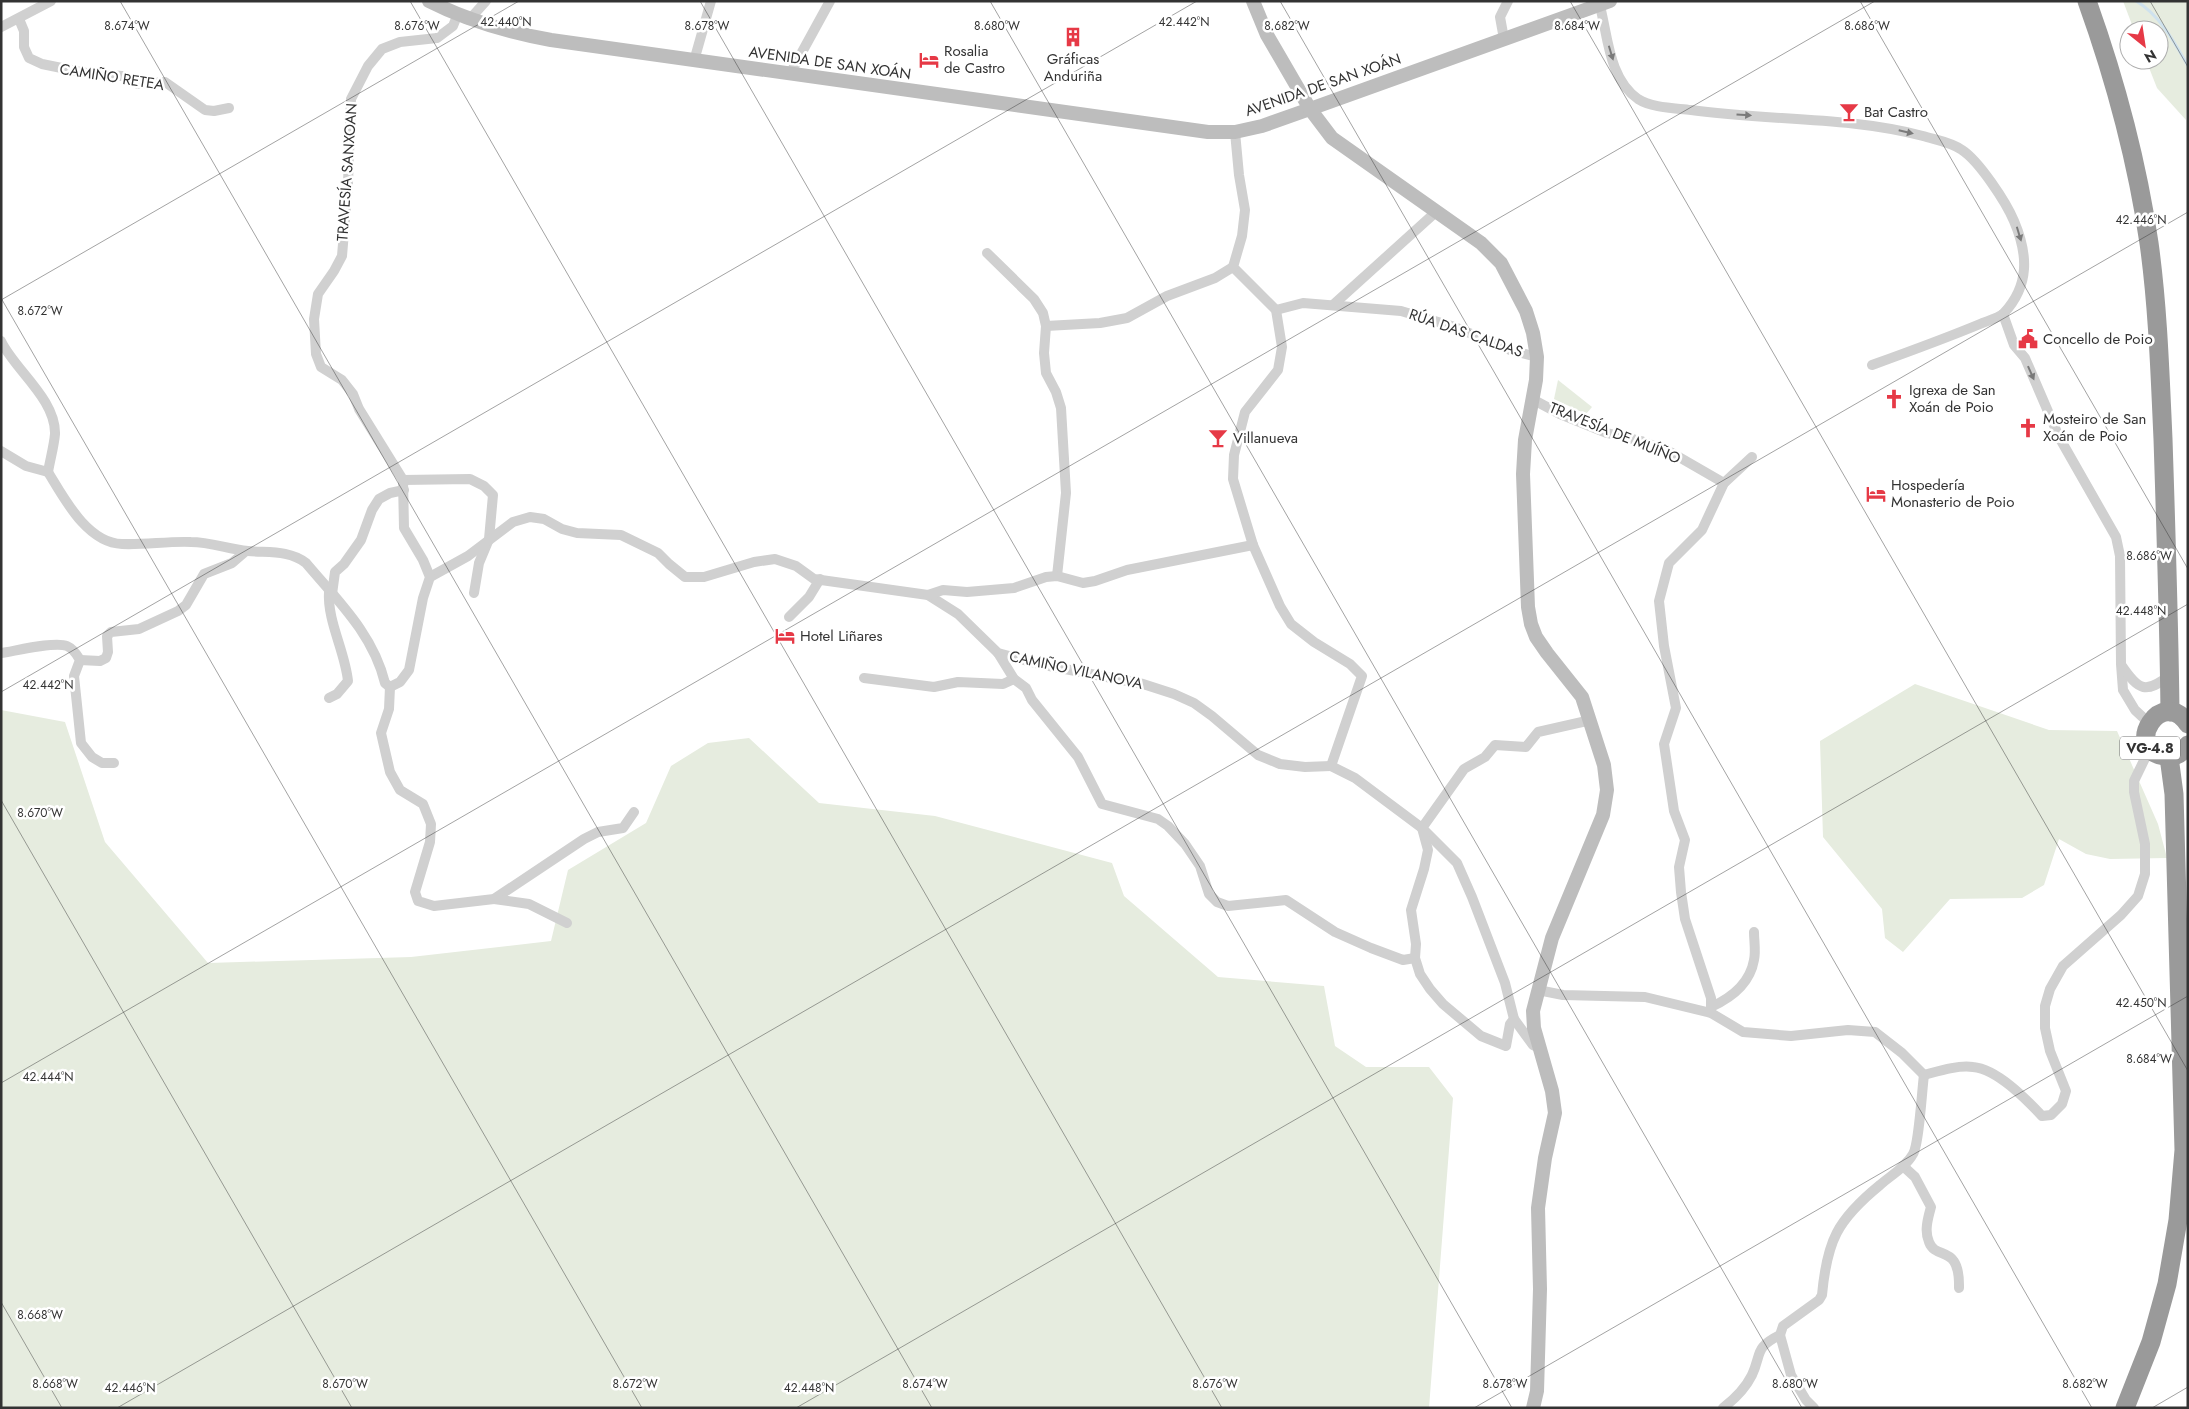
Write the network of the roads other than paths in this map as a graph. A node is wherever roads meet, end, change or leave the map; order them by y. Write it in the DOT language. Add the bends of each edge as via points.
graph roads {
  1 [pos="51,1"];
  2 [pos="429,1"];
  3 [pos="486,1"];
  4 [pos="711,1"];
  5 [pos="830,1"];
  6 [pos="1252,1"];
  7 [pos="1508,1"];
  8 [pos="2087,1"];
  9 [pos="1605,3"];
  10 [pos="463,18"];
  11 [pos="19,19"];
  12 [pos="1,28"];
  13 [pos="1504,39"];
  14 [pos="694,61"];
  15 [pos="790,74"];
  16 [pos="229,108"];
  17 [pos="1310,109"];
  18 [pos="1234,132"];
  19 [pos="1437,211"];
  20 [pos="987,253"];
  21 [pos="1233,267"];
  22 [pos="1333,305"];
  23 [pos="1276,310"];
  24 [pos="2003,314"];
  25 [pos="1046,326"];
  26 [pos="1,341"];
  27 [pos="1536,357"];
  28 [pos="1872,365"];
  29 [pos="1532,399"];
  30 [pos="1,451"];
  31 [pos="1752,457"];
  32 [pos="48,472"];
  33 [pos="1724,482"];
  34 [pos="403,485"];
  35 [pos="489,539"];
  36 [pos="1253,545"];
  37 [pos="246,551"];
  38 [pos="1057,576"];
  39 [pos="430,577"];
  40 [pos="820,580"];
  41 [pos="331,592"];
  42 [pos="474,593"];
  43 [pos="928,595"];
  44 [pos="789,617"];
  45 [pos="1,653"];
  46 [pos="998,653"];
  47 [pos="80,660"];
  48 [pos="2121,664"];
  49 [pos="2170,675"];
  50 [pos="864,678"];
  51 [pos="1014,679"];
  52 [pos="390,687"];
  53 [pos="330,698"];
  54 [pos="2170,712"];
  55 [pos="1591,720"];
  56 [pos="2149,723"];
  57 [pos="2188,724"];
  58 [pos="2188,745"];
  59 [pos="2150,748"];
  60 [pos="2170,757"];
  61 [pos="114,763"];
  62 [pos="1330,766"];
  63 [pos="634,812"];
  64 [pos="1422,828"];
  65 [pos="494,898"];
  66 [pos="567,923"];
  67 [pos="1754,932"];
  68 [pos="1414,958"];
  69 [pos="1538,990"];
  70 [pos="1711,1010"];
  71 [pos="1514,1019"];
  72 [pos="1539,1048"];
  73 [pos="1924,1075"];
  74 [pos="1903,1166"];
  75 [pos="1959,1288"];
  76 [pos="1780,1334"];
  77 [pos="1533,1408"];
  78 [pos="1723,1408"];
  79 [pos="1814,1408"];
  80 [pos="2125,1408"];
  1 -- 11 [label="street"];
  2 -- 10 [label="street, AVENIDA DE SAN XOÁN"];
  3 -- 10 [label="street, TRAVESÍA SANXOAN"];
  4 -- 14 [label="street"];
  5 -- 15 [label="street"];
  6 -- 17 [label="street" via="1267,35"];
  7 -- 13 [label="street" via="1500,17"];
  8 -- 49 [label="highway" via="2112,76 2149,243 2158,321"];
  9 -- 13 [label="street, AVENIDA DE SAN XOÁN"];
  9 -- 24 [label="street, one-way" via="1609,51 1621,80 1640,100 1707,112 1868,125 1931,138 1964,150 2008,209 2025,253 2020,292"];
  10 -- 14 [label="street, AVENIDA DE SAN XOÁN" via="551,40"];
  10 -- 34 [label="street, TRAVESÍA SANXOAN" via="437,38 400,42 382,49 359,82 351,99 342,256 318,294 314,319 320,367 342,380 353,394"];
  11 -- 12 [label="street"];
  11 -- 16 [label="street, CAMIÑO RETEA" via="29,58 42,64 122,76 138,84 165,82 205,110"];
  13 -- 17 [label="street, AVENIDA DE SAN XOÁN"];
  14 -- 15 [label="street, AVENIDA DE SAN XOÁN"];
  15 -- 18 [label="street, AVENIDA DE SAN XOÁN" via="1208,132"];
  17 -- 18 [label="street, AVENIDA DE SAN XOÁN"];
  17 -- 19 [label="street" via="1332,138"];
  18 -- 21 [label="street" via="1245,210"];
  19 -- 22 [label="street"];
  19 -- 27 [label="street" via="1481,243 1501,263 1526,311"];
  20 -- 25 [label="street" via="1034,300 1043,313"];
  21 -- 23 [label="street"];
  21 -- 25 [label="street" via="1126,318"];
  22 -- 23 [label="street, RÚA DAS CALDAS" via="1303,303"];
  22 -- 27 [label="street, RÚA DAS CALDAS" via="1402,311"];
  23 -- 36 [label="street" via="1282,347 1278,370 1245,412 1234,455 1234,479"];
  24 -- 28 [label="street"];
  24 -- 48 [label="street, one-way" via="2014,345 2025,358 2059,437 2116,538 2120,556"];
  25 -- 38 [label="street" via="1046,373 1061,408 1066,493"];
  26 -- 32 [label="street" via="36,387 49,411 55,433"];
  27 -- 29 [label="street"];
  29 -- 33 [label="street, TRAVESÍA DE MUÍÑO" via="1607,433 1672,453"];
  29 -- 55 [label="street" via="1523,474 1528,607 1536,637 1582,697"];
  30 -- 32 [label="street" via="26,466"];
  31 -- 33 [label="street"];
  32 -- 37 [label="street" via="72,512 106,541 120,544 190,542"];
  33 -- 70 [label="street" via="1702,530 1669,563 1659,601 1676,708 1664,744 1674,811 1686,840 1679,867 1681,892 1685,919 1711,998"];
  34 -- 35 [label="street" via="470,479 484,486 493,495"];
  34 -- 39 [label="street" via="404,528 424,560"];
  34 -- 41 [label="street" via="379,499 361,540 335,572"];
  35 -- 39 [label="street" via="468,556"];
  35 -- 40 [label="street" via="513,522 530,517 544,519 577,533 621,535 658,553 686,577 704,577 775,559 796,566"];
  35 -- 42 [label="street" via="479,562"];
  36 -- 38 [label="street" via="1127,570 1083,583"];
  36 -- 62 [label="street" via="1291,624 1350,664 1362,676"];
  37 -- 41 [label="street" via="297,556"];
  37 -- 47 [label="street" via="232,563 204,574 186,605 178,611 139,629 111,632 106,658"];
  38 -- 43 [label="street" via="1014,588 967,592 943,590"];
  39 -- 52 [label="street" via="409,670 400,682"];
  40 -- 43 [label="street, CAMIÑO VILANOVA"];
  40 -- 44 [label="street" via="810,596"];
  41 -- 52 [label="street" via="361,629 378,658 385,684"];
  41 -- 53 [label="street" via="328,604 346,663 348,681"];
  43 -- 46 [label="street, CAMIÑO VILANOVA" via="958,614"];
  45 -- 47 [label="street" via="66,645"];
  46 -- 51 [label="street"];
  46 -- 62 [label="street, CAMIÑO VILANOVA" via="1143,684 1174,694 1212,716 1258,755 1280,764"];
  47 -- 61 [label="street" via="74,676 81,743 92,758 102,763"];
  48 -- 49 [label="street" via="2135,684 2142,688 2150,688"];
  48 -- 56 [label="street" via="2123,690 2128,701"];
  49 -- 54 [label="highway"];
  50 -- 51 [label="street" via="934,687 958,682 1003,684"];
  51 -- 68 [label="street" via="1026,688 1078,757 1102,804 1158,819 1168,826 1200,866 1208,894 1217,902 1228,906 1286,900 1344,936 1393,957 1403,960"];
  52 -- 65 [label="street" via="381,733 390,772 400,790 423,804 431,824 430,842 415,892 418,901 434,906"];
  54 -- 56 [label="highway, VG-4.8" via="2158,714"];
  54 -- 57 [label="highway, VG-4.8"];
  55 -- 64 [label="street" via="1538,732 1526,747 1495,744 1485,756 1464,769"];
  55 -- 69 [label="street" via="1604,764 1607,790 1603,814 1552,938"];
  56 -- 59 [label="highway, VG-4.8" via="2146,736"];
  58 -- 60 [label="highway, VG-4.8"];
  59 -- 60 [label="highway, VG-4.8" via="2155,753"];
  59 -- 73 [label="street" via="2134,781 2145,844 2145,874 2138,896 2063,966 2045,1006 2050,1051 2066,1091 2062,1104 2051,1115 2042,1116 2010,1086 1974,1066"];
  60 -- 80 [label="highway, VG-4.8" via="2175,804 2184,1150 2178,1220 2167,1284 2151,1342"];
  62 -- 64 [label="street" via="1355,778"];
  63 -- 65 [label="street" via="623,828 598,832 584,839"];
  64 -- 68 [label="street" via="1428,850 1411,910 1416,944"];
  64 -- 71 [label="street" via="1457,863 1505,982"];
  65 -- 66 [label="street" via="529,904"];
  67 -- 70 [label="street" via="1754,959 1750,973 1739,989"];
  68 -- 71 [label="street" via="1430,989 1481,1036 1506,1046"];
  69 -- 70 [label="street" via="1563,995 1645,997"];
  69 -- 72 [label="street" via="1533,1019"];
  70 -- 73 [label="street" via="1743,1032 1791,1036 1848,1030 1875,1032"];
  71 -- 72 [label="street" via="1533,1045"];
  72 -- 77 [label="street" via="1552,1091 1555,1114 1538,1208 1539,1317 1537,1391"];
  73 -- 74 [label="street" via="1914,1154"];
  74 -- 75 [label="street" via="1914,1177 1931,1206 1926,1227 1929,1243 1955,1262 1959,1270"];
  74 -- 76 [label="street" via="1855,1205 1829,1249 1822,1295 1783,1326"];
  76 -- 78 [label="street" via="1759,1350 1752,1374 1739,1396"];
  76 -- 79 [label="street" via="1791,1374"];
}
